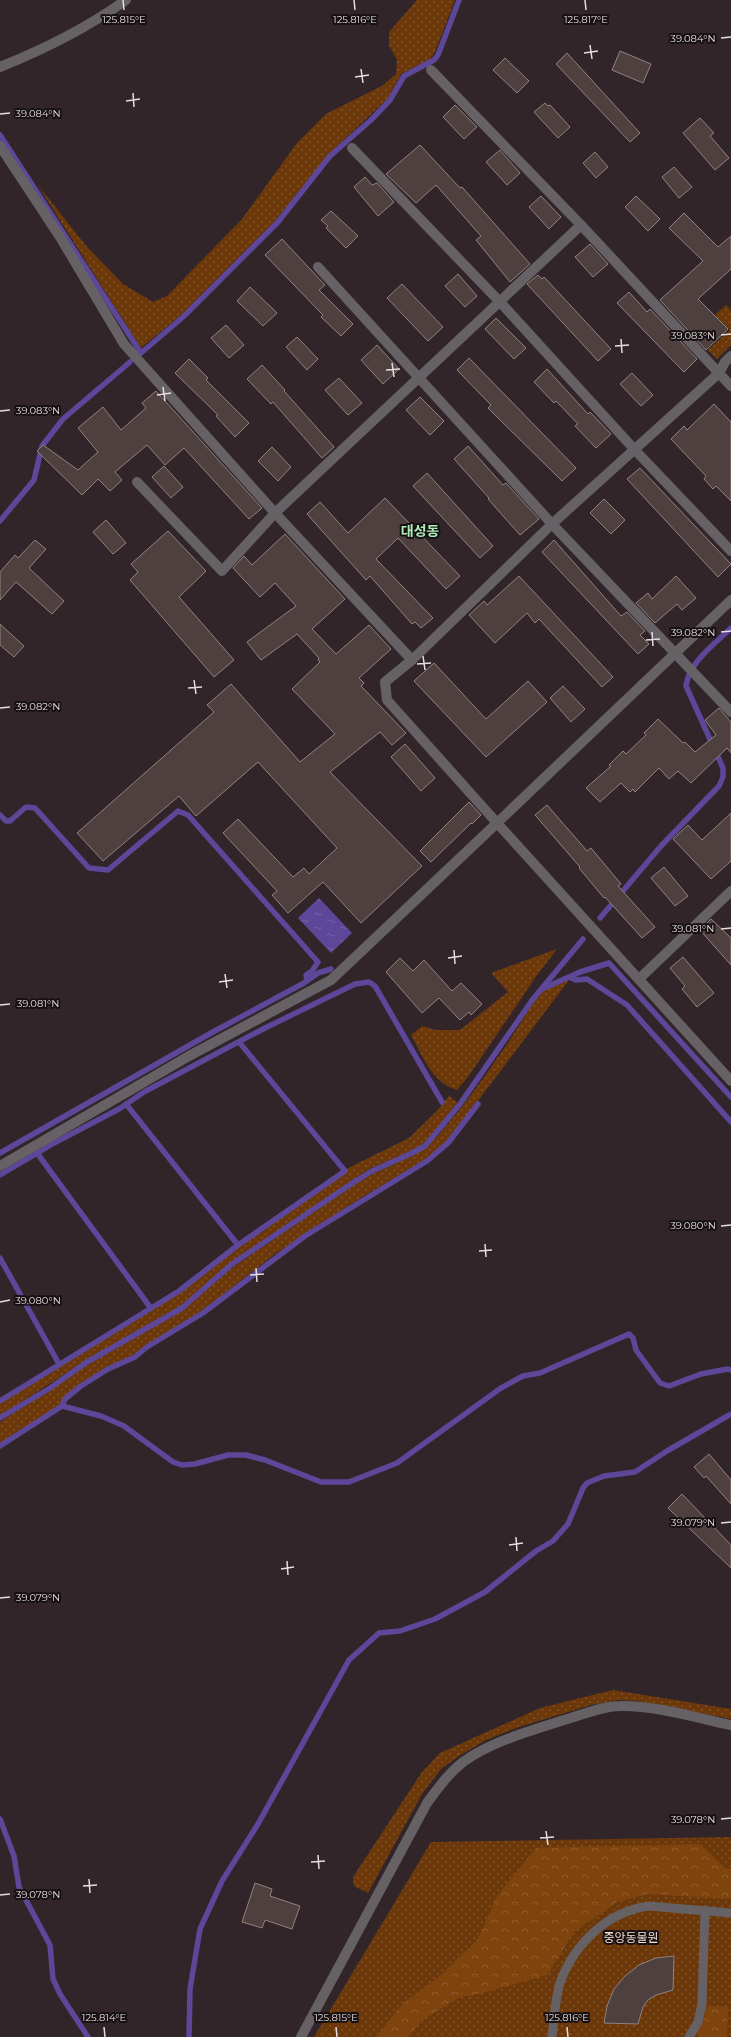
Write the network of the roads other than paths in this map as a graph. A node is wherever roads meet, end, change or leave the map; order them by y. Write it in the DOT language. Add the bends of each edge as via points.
graph roads {
  1 [pos="126,0"];
  2 [pos="0,67"];
  3 [pos="432,70"];
  4 [pos="0,146"];
  5 [pos="352,148"];
  6 [pos="582,225"];
  7 [pos="318,267"];
  8 [pos="500,302"];
  9 [pos="731,356"];
  10 [pos="719,374"];
  11 [pos="419,379"];
  12 [pos="731,386"];
  13 [pos="634,449"];
  14 [pos="137,482"];
  15 [pos="275,513"];
  16 [pos="552,524"];
  17 [pos="731,551"];
  18 [pos="731,600"];
  19 [pos="675,652"];
  20 [pos="412,660"];
  21 [pos="731,712"];
  22 [pos="497,823"];
  23 [pos="731,891"];
  24 [pos="638,979"];
  25 [pos="731,1081"];
  26 [pos="0,1166"];
  27 [pos="731,1725"];
  28 [pos="705,1910"];
  29 [pos="731,1913"];
  30 [pos="301,2037"];
  31 [pos="552,2037"];
  32 [pos="689,2037"];
  1 -- 2 [label="street" via="98,20 37,52"];
  3 -- 6 [label="street"];
  4 -- 15 [label="street" via="60,237 124,344"];
  5 -- 8 [label="street"];
  6 -- 8 [label="street"];
  6 -- 10 [label="street"];
  7 -- 11 [label="street"];
  8 -- 11 [label="street"];
  8 -- 13 [label="street"];
  9 -- 10 [label="street"];
  10 -- 12 [label="street"];
  10 -- 13 [label="street"];
  11 -- 15 [label="street"];
  11 -- 16 [label="street"];
  13 -- 16 [label="street"];
  13 -- 17 [label="street"];
  14 -- 15 [label="street" via="222,571"];
  15 -- 20 [label="street"];
  16 -- 19 [label="street"];
  16 -- 20 [label="street"];
  18 -- 19 [label="street"];
  19 -- 21 [label="street"];
  19 -- 22 [label="street"];
  20 -- 22 [label="street" via="385,682 387,700"];
  22 -- 24 [label="street"];
  22 -- 26 [label="street" via="331,980 188,1056"];
  23 -- 24 [label="street"];
  24 -- 25 [label="street"];
  27 -- 30 [label="street" via="642,1707 619,1706 592,1711 526,1733 464,1762 446,1778 427,1803"];
  28 -- 29 [label="lane"];
  28 -- 31 [label="lane" via="648,1906 620,1913 603,1925 585,1940 571,1960 560,1983"];
  28 -- 32 [label="lane" via="702,2004 698,2022"];
}
